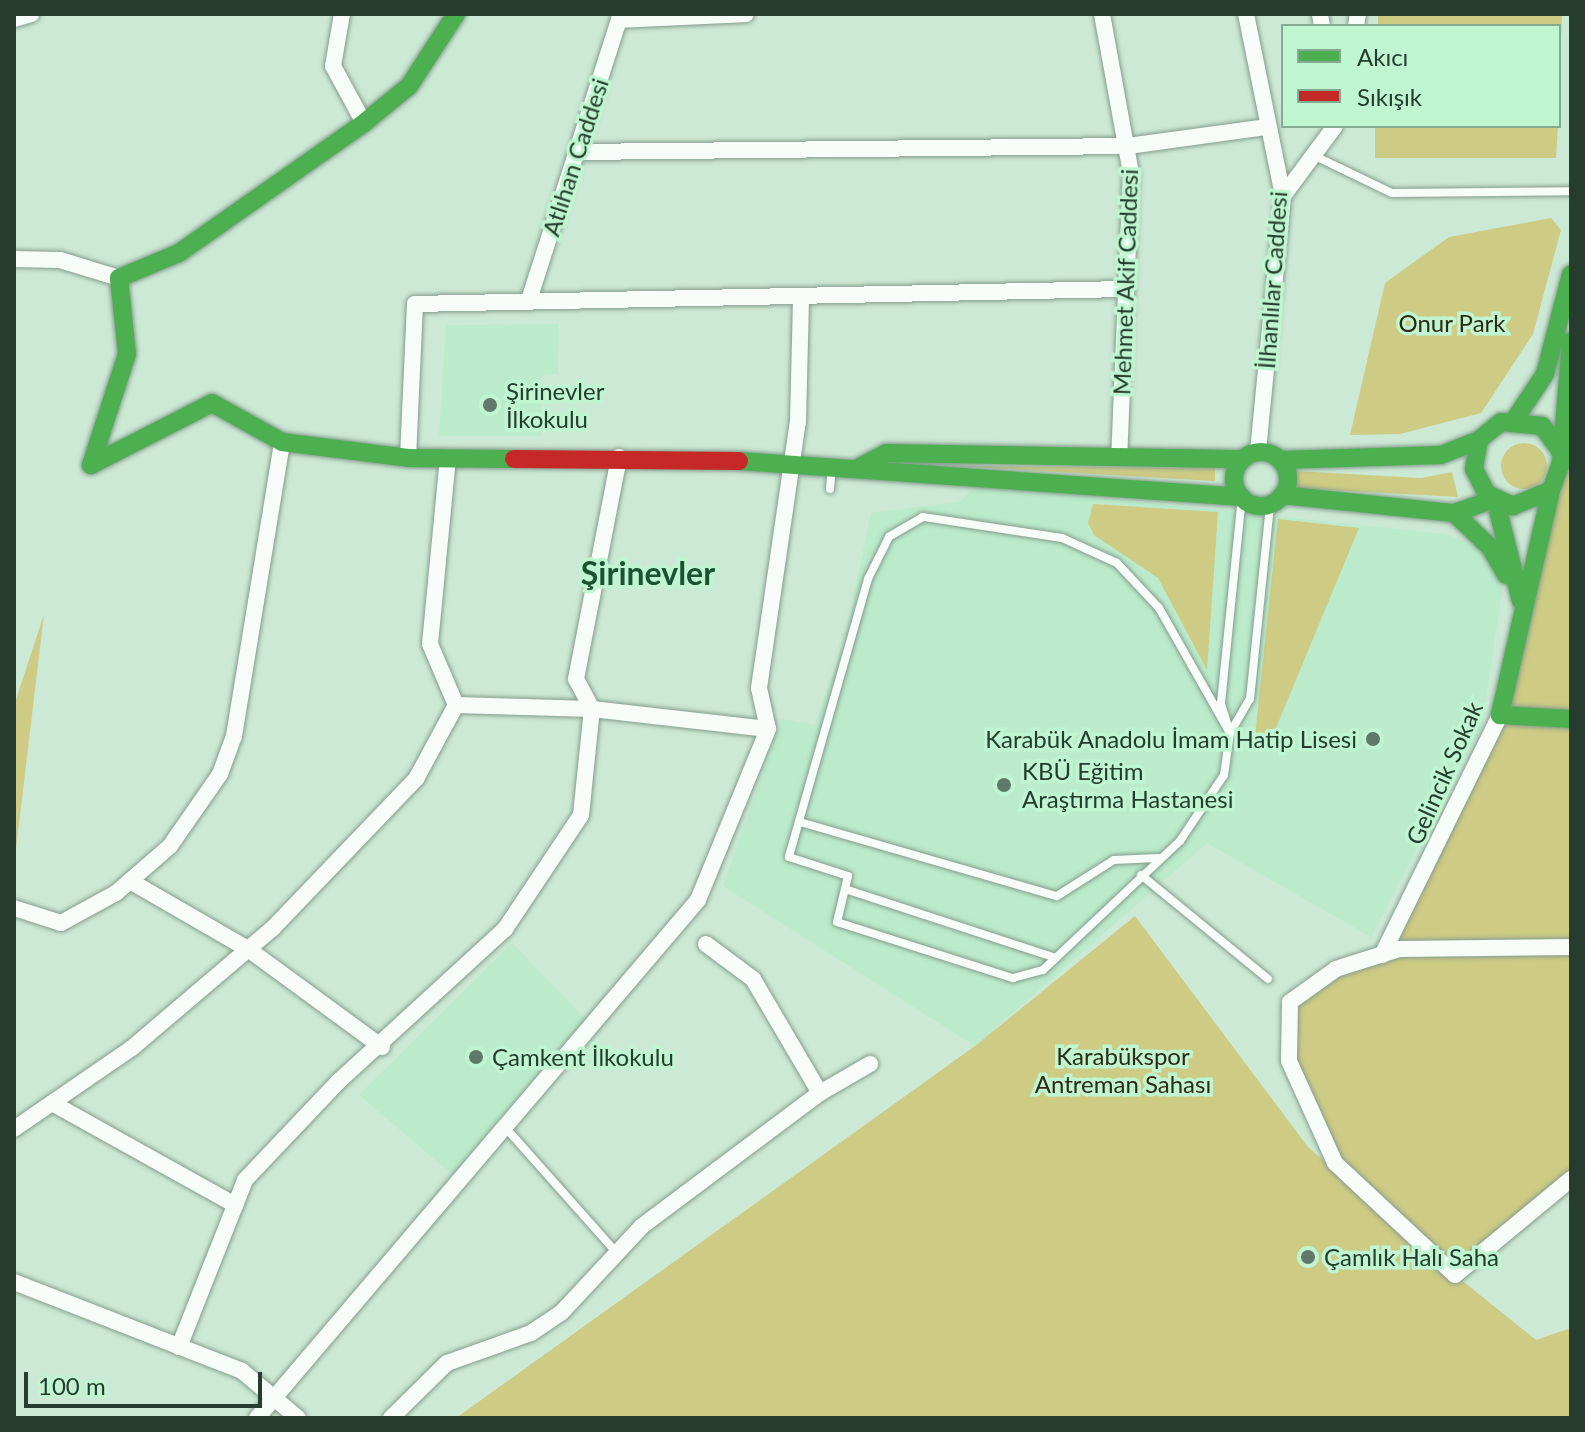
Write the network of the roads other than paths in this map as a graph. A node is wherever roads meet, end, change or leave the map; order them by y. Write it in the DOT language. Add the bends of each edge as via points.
graph roads {
  1 [pos="31,14"];
  2 [pos="342,14"];
  3 [pos="456,14"];
  4 [pos="746,14"];
  5 [pos="1102,14"];
  6 [pos="1246,14"];
  7 [pos="620,17"];
  8 [pos="14,19"];
  9 [pos="364,123"];
  10 [pos="1266,127"];
  11 [pos="1332,128"];
  12 [pos="1128,146"];
  13 [pos="576,152"];
  14 [pos="1315,156"];
  15 [pos="1571,191"];
  16 [pos="1283,196"];
  17 [pos="14,259"];
  18 [pos="1571,274"];
  19 [pos="119,278"];
  20 [pos="1125,289"];
  21 [pos="801,296"];
  22 [pos="529,300"];
  23 [pos="1571,344"];
  24 [pos="1545,374"];
  25 [pos="1515,419"];
  26 [pos="1479,440"];
  27 [pos="282,442"];
  28 [pos="1559,449"];
  29 [pos="1119,456"];
  30 [pos="1250,456"];
  31 [pos="619,457"];
  32 [pos="408,458"];
  33 [pos="448,458"];
  34 [pos="1280,460"];
  35 [pos="788,462"];
  36 [pos="833,465"];
  37 [pos="860,467"];
  38 [pos="830,489"];
  39 [pos="1551,490"];
  40 [pos="1242,497"];
  41 [pos="1276,499"];
  42 [pos="1495,499"];
  43 [pos="1454,513"];
  44 [pos="1521,601"];
  45 [pos="456,705"];
  46 [pos="592,709"];
  47 [pos="1500,715"];
  48 [pos="1571,719"];
  49 [pos="768,729"];
  50 [pos="1230,733"];
  51 [pos="800,822"];
  52 [pos="1158,858"];
  53 [pos="1141,875"];
  54 [pos="130,881"];
  55 [pos="845,889"];
  56 [pos="16,910"];
  57 [pos="706,944"];
  58 [pos="1571,947"];
  59 [pos="248,949"];
  60 [pos="1382,955"];
  61 [pos="1056,958"];
  62 [pos="1268,979"];
  63 [pos="382,1047"];
  64 [pos="870,1064"];
  65 [pos="820,1093"];
  66 [pos="52,1103"];
  67 [pos="504,1127"];
  68 [pos="14,1129"];
  69 [pos="1571,1179"];
  70 [pos="235,1205"];
  71 [pos="616,1252"];
  72 [pos="14,1282"];
  73 [pos="179,1347"];
  74 [pos="276,1396"];
  75 [pos="257,1418"];
  76 [pos="298,1418"];
  77 [pos="391,1418"];
  1 -- 8 [label="street"];
  2 -- 9 [label="street" via="333,66"];
  3 -- 9 [label="street" via="409,86"];
  4 -- 7 [label="street"];
  5 -- 12 [label="street, Mehmet Akif Caddesi"];
  6 -- 10 [label="street, İlhanlılar Caddesi"];
  7 -- 13 [label="street, Atlıhan Caddesi"];
  9 -- 19 [label="street" via="179,253"];
  10 -- 12 [label="street"];
  10 -- 16 [label="street, İlhanlılar Caddesi"];
  11 -- 14 [label="street"];
  12 -- 13 [label="street"];
  12 -- 20 [label="street, Mehmet Akif Caddesi"];
  13 -- 22 [label="street, Atlıhan Caddesi"];
  14 -- 15 [label="lane" via="1392,193"];
  14 -- 16 [label="street"];
  16 -- 30 [label="street, İlhanlılar Caddesi"];
  17 -- 19 [label="street" via="60,260"];
  18 -- 24 [label="street"];
  19 -- 27 [label="street" via="127,354 91,465 212,403"];
  20 -- 21 [label="street"];
  20 -- 29 [label="street, Mehmet Akif Caddesi"];
  21 -- 22 [label="street"];
  21 -- 35 [label="street" via="798,422"];
  22 -- 32 [label="street" via="415,304"];
  23 -- 24 [label="street"];
  23 -- 28 [label="street"];
  24 -- 25 [label="street"];
  25 -- 26 [label="street"];
  25 -- 28 [label="street" via="1542,426"];
  26 -- 34 [label="street" via="1441,455"];
  26 -- 42 [label="street" via="1474,469"];
  27 -- 32 [label="street"];
  27 -- 54 [label="street" via="234,736 220,774 170,846"];
  28 -- 39 [label="street"];
  29 -- 30 [label="street"];
  29 -- 37 [label="street" via="886,453"];
  30 -- 34 [label="street"];
  30 -- 40 [label="street" via="1235,474"];
  31 -- 33 [label="street"];
  31 -- 35 [label="street"];
  31 -- 46 [label="street" via="576,679"];
  32 -- 33 [label="street"];
  33 -- 45 [label="street" via="430,644"];
  34 -- 41 [label="street" via="1287,481"];
  35 -- 36 [label="street"];
  35 -- 49 [label="street" via="759,688"];
  36 -- 37 [label="street"];
  36 -- 38 [label="lane"];
  37 -- 40 [label="street" via="886,477"];
  39 -- 42 [label="street" via="1527,505"];
  39 -- 44 [label="street, Gelincik Sokak"];
  40 -- 41 [label="street"];
  40 -- 50 [label="lane" via="1221,703"];
  41 -- 43 [label="street"];
  41 -- 50 [label="lane" via="1250,699"];
  42 -- 43 [label="street"];
  42 -- 44 [label="street"];
  43 -- 44 [label="street" via="1490,547"];
  44 -- 47 [label="street, Gelincik Sokak"];
  45 -- 46 [label="street"];
  45 -- 59 [label="street" via="416,779"];
  46 -- 49 [label="street"];
  46 -- 63 [label="street" via="581,815 505,929"];
  47 -- 48 [label="street"];
  47 -- 60 [label="street, Gelincik Sokak"];
  49 -- 67 [label="street" via="698,900"];
  50 -- 51 [label="lane" via="1159,608 1117,563 1062,538 923,517 889,537 876,557"];
  50 -- 52 [label="lane" via="1213,796"];
  51 -- 52 [label="lane" via="1057,896 1114,860"];
  51 -- 55 [label="lane" via="789,857 848,876"];
  52 -- 53 [label="lane"];
  53 -- 61 [label="lane"];
  53 -- 62 [label="lane"];
  54 -- 56 [label="street" via="61,923"];
  54 -- 59 [label="street"];
  55 -- 61 [label="lane"];
  55 -- 61 [label="lane" via="837,922 851,927 1013,978 1028,978"];
  57 -- 65 [label="street" via="753,979"];
  58 -- 60 [label="street"];
  59 -- 63 [label="street"];
  59 -- 66 [label="street" via="132,1048"];
  60 -- 69 [label="street" via="1336,969 1290,1002 1289,1061 1335,1163 1455,1275"];
  63 -- 70 [label="street" via="296,1125 245,1180"];
  64 -- 65 [label="street"];
  65 -- 71 [label="street"];
  66 -- 68 [label="street"];
  66 -- 70 [label="street"];
  67 -- 71 [label="lane"];
  67 -- 74 [label="street"];
  70 -- 73 [label="street"];
  71 -- 77 [label="street" via="561,1313 531,1333 447,1363"];
  72 -- 73 [label="street"];
  73 -- 74 [label="street" via="242,1371"];
  74 -- 75 [label="street"];
  74 -- 76 [label="street"];
}
